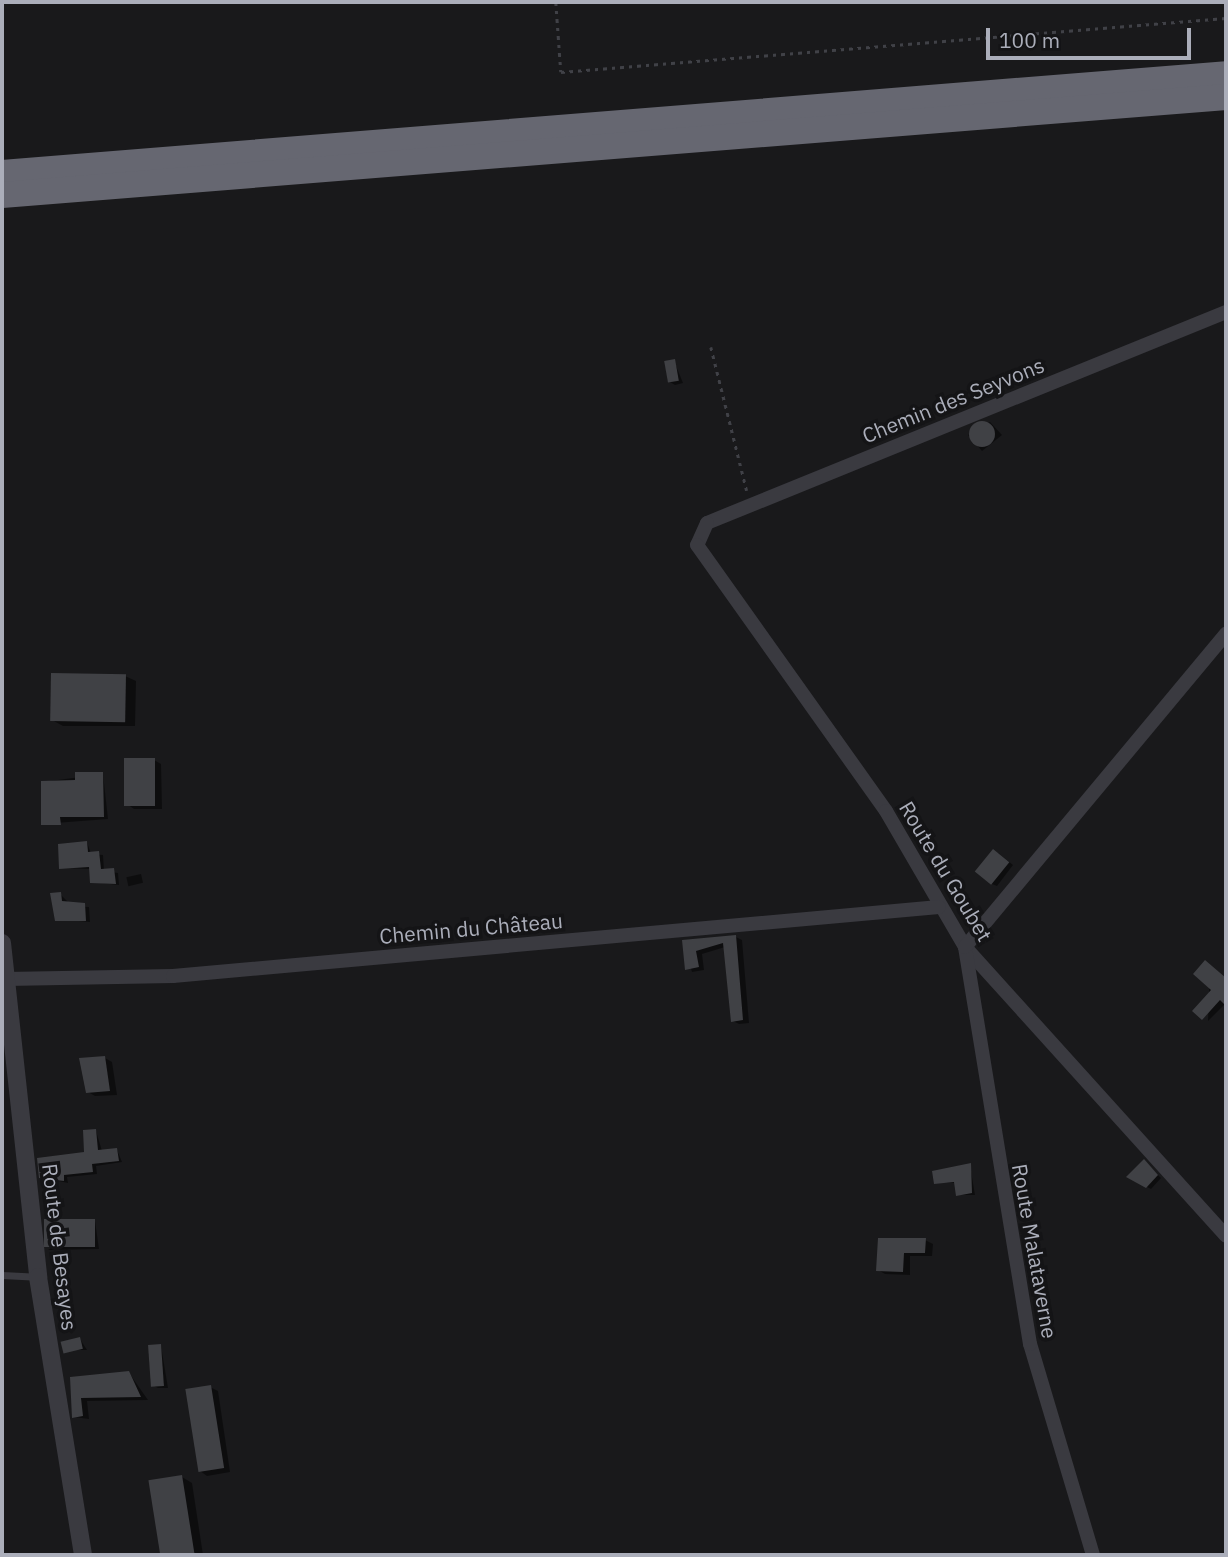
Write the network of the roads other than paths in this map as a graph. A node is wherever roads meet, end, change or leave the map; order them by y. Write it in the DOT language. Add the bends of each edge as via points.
graph roads {
  1 [pos="1226,75"];
  2 [pos="1226,97"];
  3 [pos="2,173"];
  4 [pos="2,195"];
  5 [pos="1226,312"];
  6 [pos="699,532"];
  7 [pos="1226,635"];
  8 [pos="939,907"];
  9 [pos="2,943"];
  10 [pos="965,947"];
  11 [pos="6,979"];
  12 [pos="1226,1236"];
  13 [pos="2,1275"];
  14 [pos="38,1277"];
  15 [pos="83,1555"];
  16 [pos="1093,1555"];
  1 -- 3 [label="highway"];
  2 -- 4 [label="highway"];
  5 -- 6 [label="street, Chemin des Seyvons" via="752,504"];
  6 -- 8 [label="street, Route du Goubet" via="697,545 886,811"];
  7 -- 10 [label="street"];
  8 -- 10 [label="street, Route du Goubet"];
  8 -- 11 [label="street, Chemin du Château" via="173,976"];
  9 -- 11 [label="street, Route de Besayes"];
  10 -- 12 [label="street, Route du Goubet"];
  10 -- 16 [label="street, Route Malataverne" via="1030,1345"];
  11 -- 14 [label="street, Route de Besayes"];
  13 -- 14 [label="lane"];
  14 -- 15 [label="street, Route de Besayes"];
}
